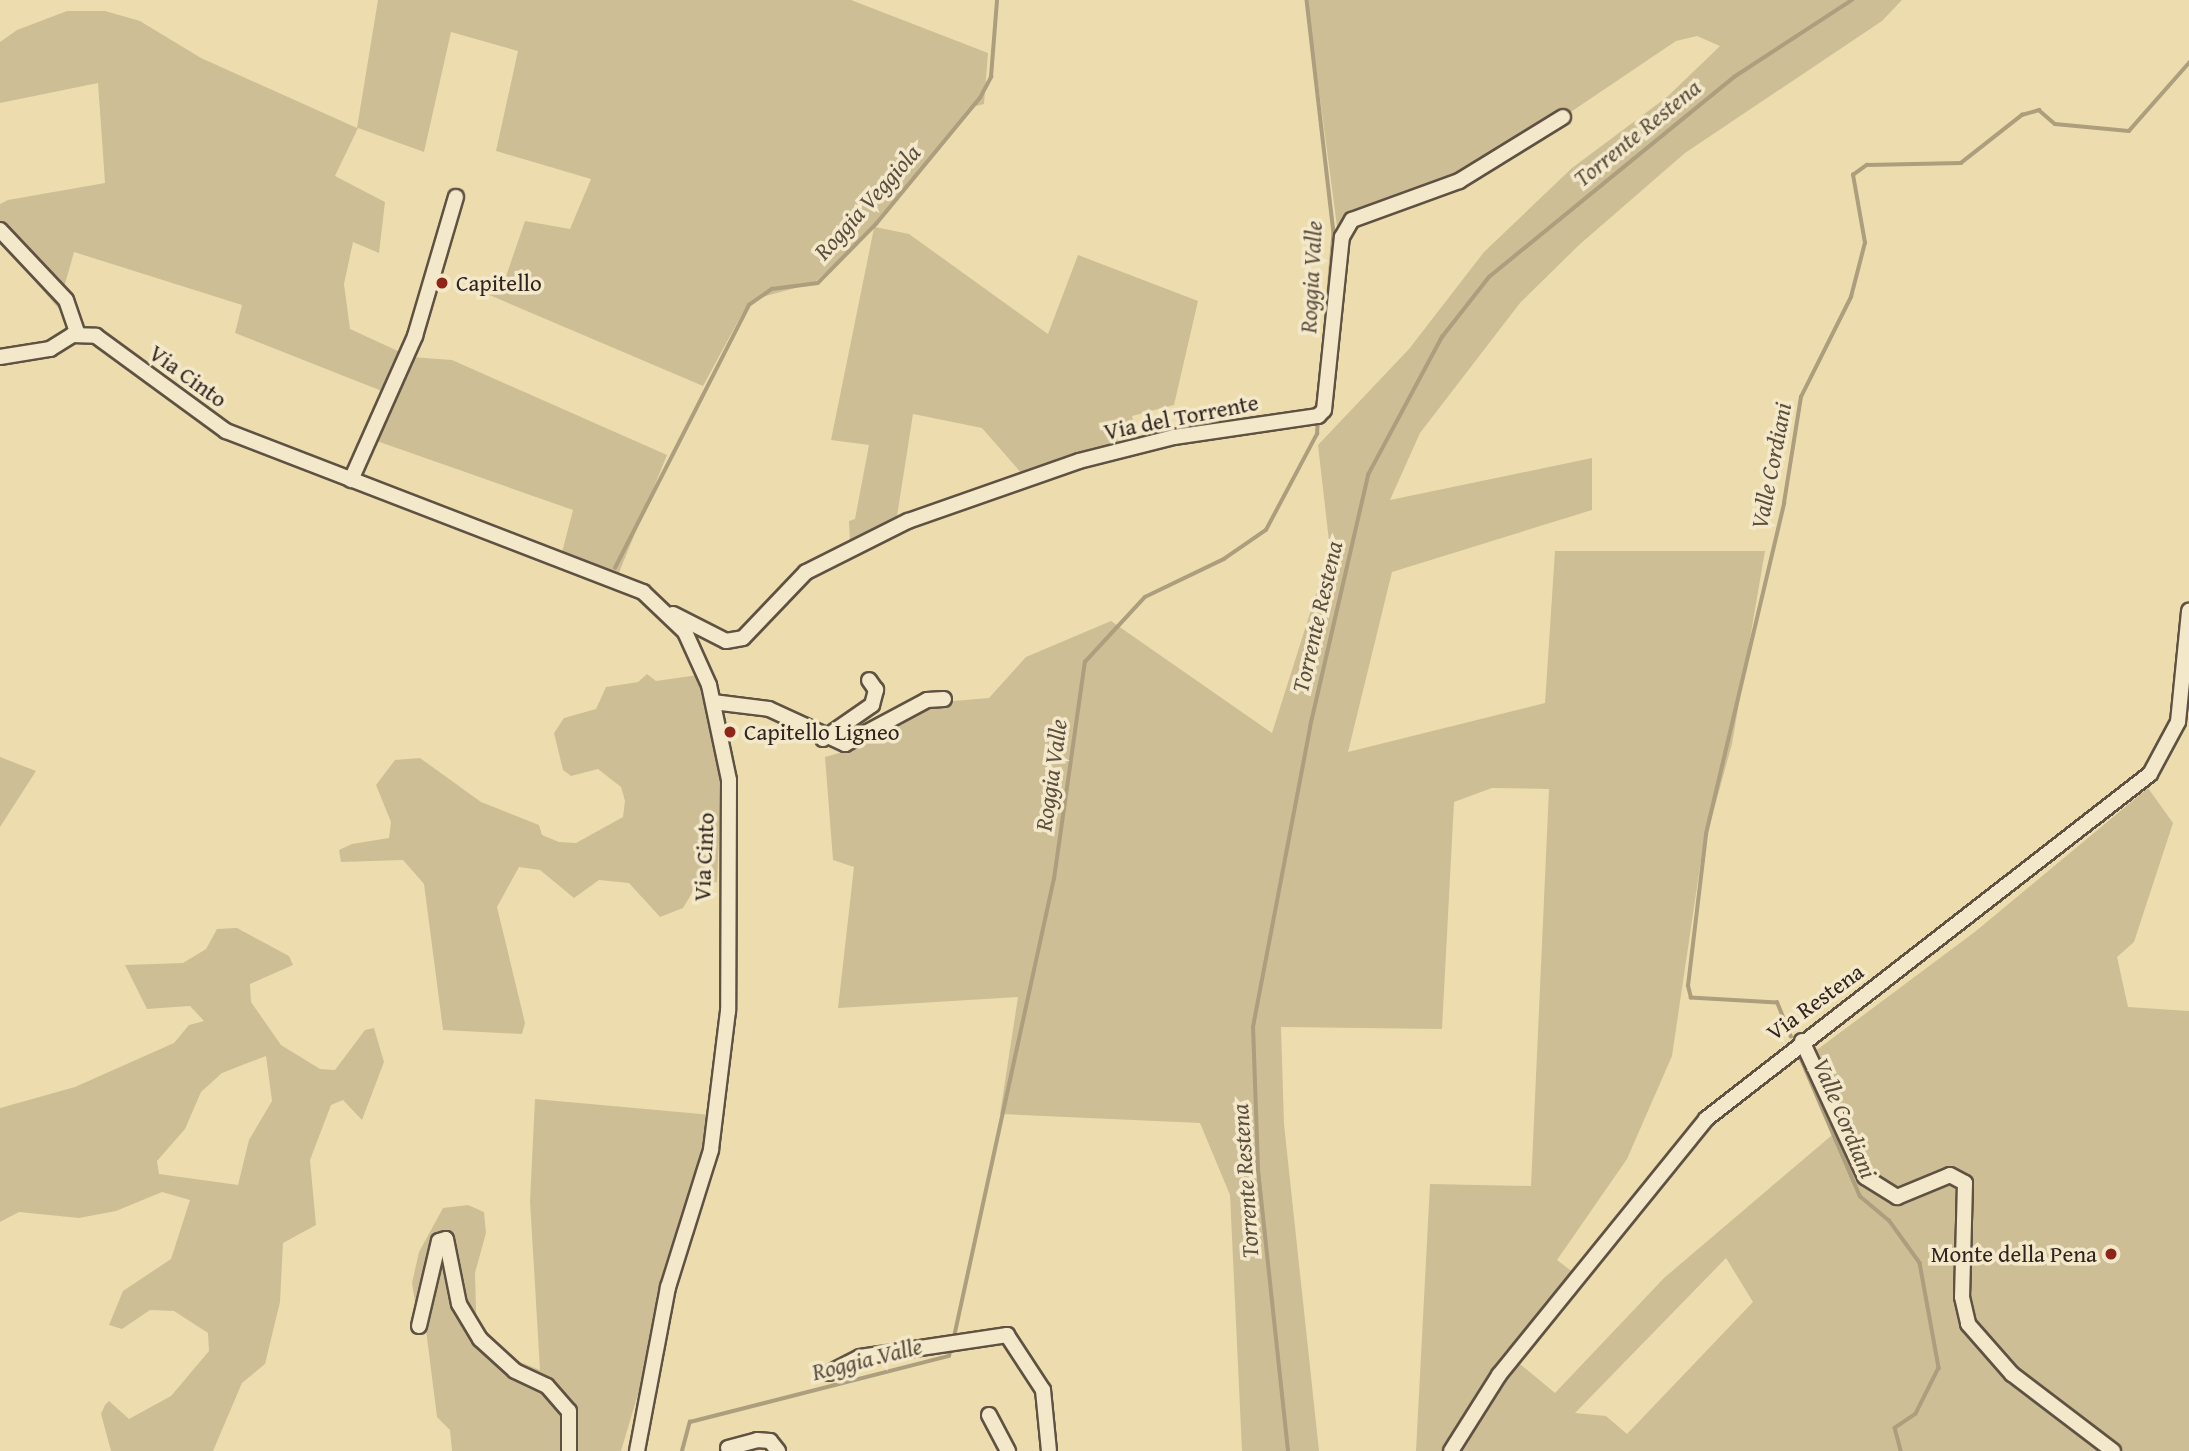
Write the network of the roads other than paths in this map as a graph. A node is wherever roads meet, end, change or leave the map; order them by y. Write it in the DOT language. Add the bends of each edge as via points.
graph roads {
  1 [pos="1563,117"];
  2 [pos="456,197"];
  3 [pos="0,230"];
  4 [pos="78,335"];
  5 [pos="0,357"];
  6 [pos="351,480"];
  7 [pos="2189,611"];
  8 [pos="673,614"];
  9 [pos="869,680"];
  10 [pos="944,699"];
  11 [pos="713,702"];
  12 [pos="822,739"];
  13 [pos="1802,1041"];
  14 [pos="419,1326"];
  15 [pos="830,1373"];
  16 [pos="989,1415"];
  17 [pos="728,1448"];
  18 [pos="569,1451"];
  19 [pos="637,1451"];
  20 [pos="778,1451"];
  21 [pos="1008,1451"];
  22 [pos="1049,1451"];
  23 [pos="1451,1451"];
  24 [pos="2113,1451"];
  1 -- 8 [label="street, Via del Torrente" via="1459,181 1352,220 1342,237 1324,410 1318,416 1174,437 1079,461 908,521 806,572 743,638 726,641"];
  2 -- 6 [label="street" via="415,336"];
  3 -- 4 [label="street" via="66,300"];
  4 -- 5 [label="street" via="50,349"];
  4 -- 6 [label="street, Via Cinto" via="111,346 210,422"];
  6 -- 8 [label="street, Via Cinto" via="643,592"];
  7 -- 13 [label="street, Via Restena" via="2178,722 2150,774"];
  8 -- 11 [label="street, Via Cinto" via="698,657"];
  9 -- 12 [label="street" via="876,690 872,705"];
  10 -- 12 [label="street" via="927,700 863,739 845,744"];
  11 -- 12 [label="street" via="769,709"];
  11 -- 19 [label="street, Via Cinto" via="729,803 720,1104 702,1191 668,1287"];
  13 -- 23 [label="street, Via Restena" via="1706,1119 1499,1375"];
  13 -- 24 [label="street" via="1865,1177 1898,1197 1950,1175 1965,1183 1962,1297 1968,1324 2012,1374"];
  14 -- 18 [label="street" via="439,1241 446,1239 459,1304 480,1339 515,1371 547,1386 569,1411"];
  15 -- 22 [label="street" via="860,1357 1007,1335 1043,1390"];
  16 -- 21 [label="street"];
  17 -- 20 [label="street" via="757,1440 770,1441"];
}
